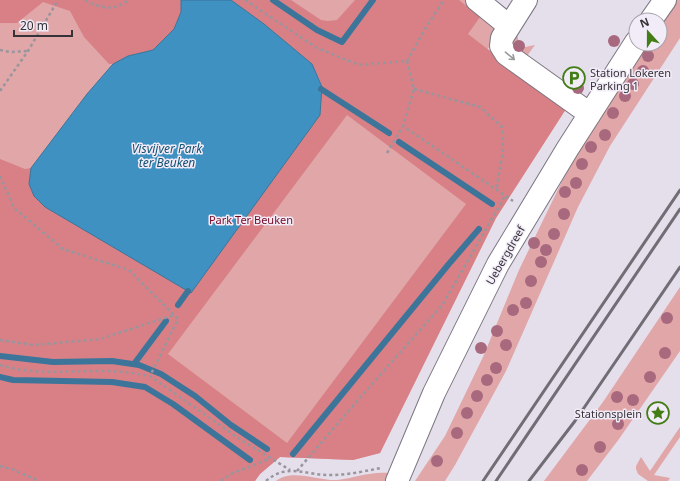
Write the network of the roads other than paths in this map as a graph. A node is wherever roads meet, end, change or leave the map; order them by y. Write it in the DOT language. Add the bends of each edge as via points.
graph roads {
  1 [pos="477,0"];
  2 [pos="526,0"];
  3 [pos="665,0"];
  4 [pos="657,12"];
  5 [pos="509,26"];
  6 [pos="630,52"];
  7 [pos="590,114"];
  8 [pos="392,473"];
  1 -- 5 [label="street"];
  2 -- 5 [label="street"];
  3 -- 4 [label="street"];
  5 -- 7 [label="street, one-way" via="502,38 501,46 506,54"];
  6 -- 7 [label="street, Uebergdreef"];
  7 -- 8 [label="street, Uebergdreef" via="498,264 434,393 412,447"];
}
